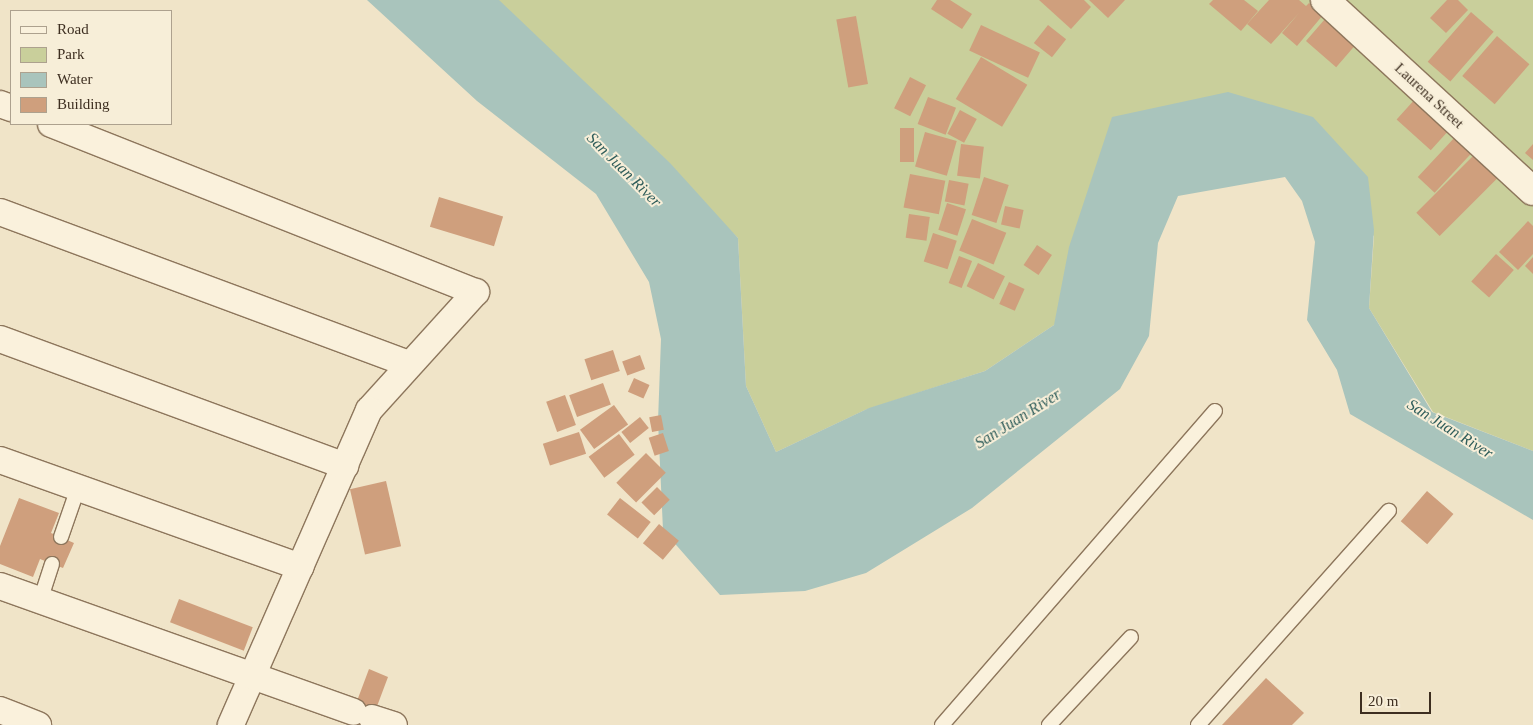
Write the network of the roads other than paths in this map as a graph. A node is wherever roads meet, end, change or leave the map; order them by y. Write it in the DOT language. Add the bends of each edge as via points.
graph roads {
  1 [pos="1325,0"];
  2 [pos="54,125"];
  3 [pos="1533,191"];
  4 [pos="0,212"];
  5 [pos="0,339"];
  6 [pos="408,364"];
  7 [pos="1215,411"];
  8 [pos="0,460"];
  9 [pos="345,466"];
  10 [pos="78,488"];
  11 [pos="1390,511"];
  12 [pos="61,537"];
  13 [pos="52,564"];
  14 [pos="300,567"];
  15 [pos="0,586"];
  16 [pos="40,601"];
  17 [pos="1131,637"];
  18 [pos="251,679"];
  19 [pos="0,710"];
  20 [pos="373,718"];
  21 [pos="28,723"];
  22 [pos="231,725"];
  23 [pos="942,725"];
  24 [pos="1049,725"];
  25 [pos="1198,725"];
  1 -- 3 [label="street, Laurena Street"];
  2 -- 6 [label="street" via="476,292"];
  4 -- 6 [label="street"];
  5 -- 9 [label="street"];
  6 -- 9 [label="street" via="369,410"];
  7 -- 23 [label="lane"];
  8 -- 10 [label="street"];
  9 -- 14 [label="street"];
  10 -- 12 [label="lane"];
  10 -- 14 [label="street"];
  11 -- 25 [label="lane"];
  13 -- 16 [label="lane"];
  14 -- 18 [label="street"];
  15 -- 16 [label="street"];
  16 -- 18 [label="street"];
  17 -- 24 [label="lane"];
  18 -- 20 [label="street"];
  18 -- 22 [label="street"];
  19 -- 21 [label="street"];
}
